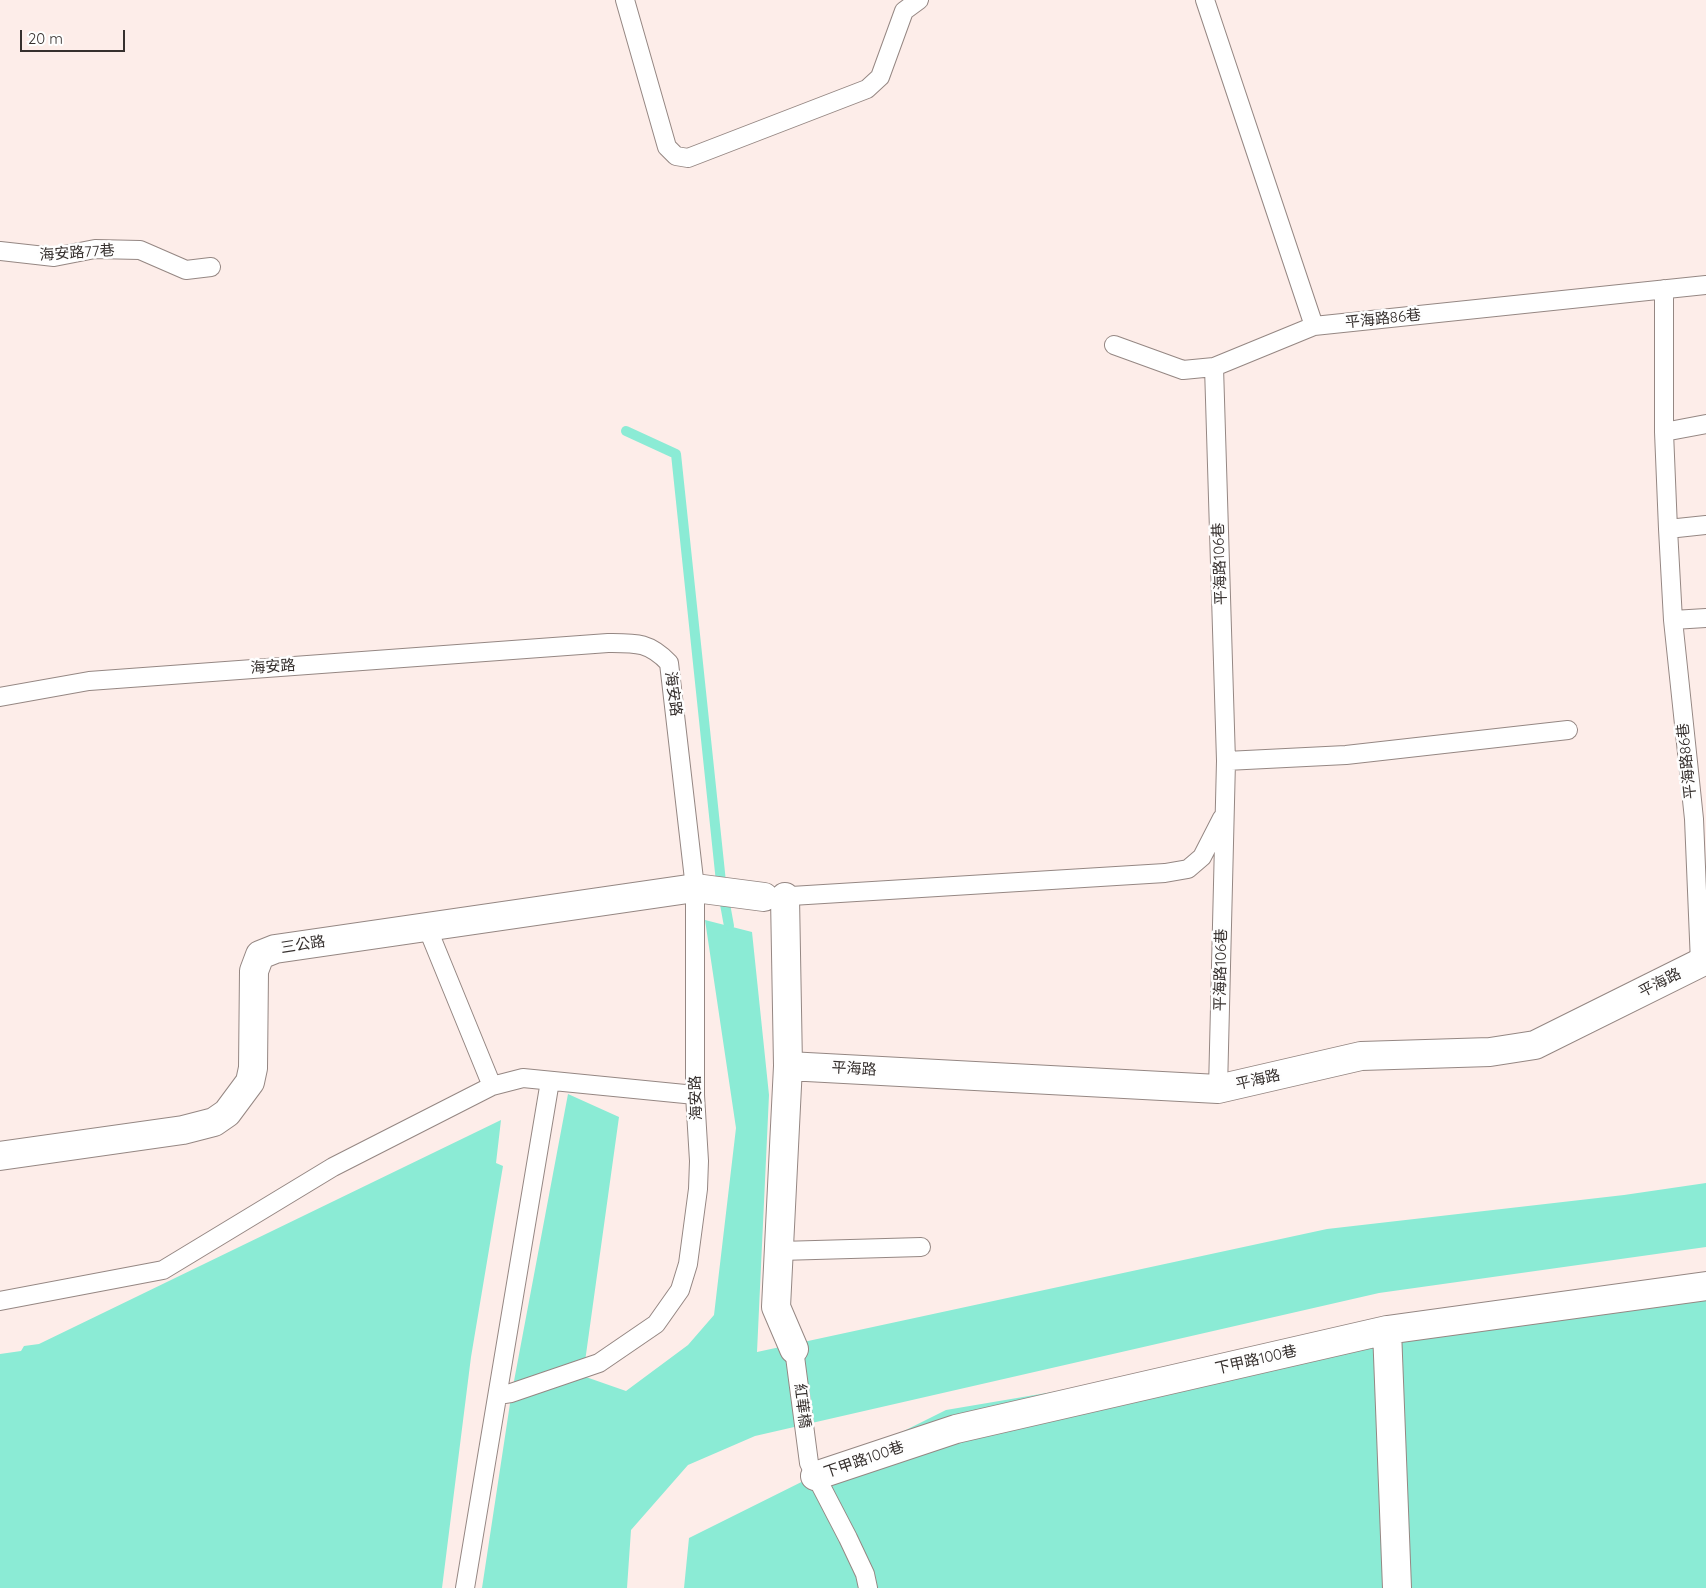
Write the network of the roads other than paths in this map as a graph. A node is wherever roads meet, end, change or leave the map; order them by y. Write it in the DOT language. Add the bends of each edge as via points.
graph roads {
  1 [pos="625,0"];
  2 [pos="919,0"];
  3 [pos="1205,0"];
  4 [pos="0,251"];
  5 [pos="211,267"];
  6 [pos="1706,285"];
  7 [pos="1664,289"];
  8 [pos="1314,326"];
  9 [pos="1114,345"];
  10 [pos="1214,367"];
  11 [pos="1706,424"];
  12 [pos="1664,432"];
  13 [pos="1706,524"];
  14 [pos="1668,529"];
  15 [pos="1706,618"];
  16 [pos="1673,620"];
  17 [pos="0,697"];
  18 [pos="1568,730"];
  19 [pos="1226,761"];
  20 [pos="1224,816"];
  21 [pos="1700,818"];
  22 [pos="704,889"];
  23 [pos="774,897"];
  24 [pos="427,927"];
  25 [pos="1703,961"];
  26 [pos="788,1066"];
  27 [pos="550,1081"];
  28 [pos="492,1086"];
  29 [pos="1218,1089"];
  30 [pos="695,1095"];
  31 [pos="0,1156"];
  32 [pos="921,1247"];
  33 [pos="780,1251"];
  34 [pos="1706,1286"];
  35 [pos="0,1301"];
  36 [pos="1387,1330"];
  37 [pos="794,1349"];
  38 [pos="504,1394"];
  39 [pos="812,1470"];
  40 [pos="466,1588"];
  41 [pos="868,1588"];
  42 [pos="1397,1588"];
  1 -- 2 [label="lane" via="667,147 676,156 688,158 867,89 880,76 904,11"];
  3 -- 8 [label="lane"];
  4 -- 5 [label="lane, 海安路77巷" via="54,257 95,249 140,250 186,270"];
  6 -- 7 [label="lane, 平海路86巷"];
  7 -- 8 [label="lane, 平海路86巷"];
  7 -- 12 [label="lane, 平海路86巷"];
  8 -- 10 [label="lane, 平海路86巷"];
  9 -- 10 [label="lane, 平海路86巷" via="1183,370"];
  10 -- 19 [label="lane, 平海路106巷"];
  11 -- 12 [label="lane"];
  12 -- 14 [label="lane, 平海路86巷"];
  13 -- 14 [label="lane"];
  14 -- 16 [label="lane, 平海路86巷"];
  15 -- 16 [label="lane"];
  16 -- 21 [label="lane, 平海路86巷"];
  17 -- 22 [label="lane, 海安路" via="109,679 608,643 630,642 656,649 669,663"];
  18 -- 19 [label="lane" via="1346,755"];
  19 -- 20 [label="lane, 平海路106巷"];
  20 -- 23 [label="lane" via="1202,857 1188,869 1173,872"];
  20 -- 29 [label="lane, 平海路106巷"];
  21 -- 25 [label="lane, 平海路86巷"];
  22 -- 23 [label="street, 三公路"];
  22 -- 24 [label="street, 三公路"];
  22 -- 30 [label="lane, 海安路"];
  23 -- 26 [label="street"];
  24 -- 28 [label="lane"];
  24 -- 31 [label="street, 三公路" via="275,949 260,955 254,971 250,1082 228,1113 214,1122 183,1130"];
  25 -- 29 [label="street, 平海路" via="1535,1045 1490,1052 1361,1056"];
  26 -- 29 [label="street, 平海路"];
  26 -- 33 [label="street"];
  27 -- 28 [label="lane" via="523,1078"];
  27 -- 30 [label="lane"];
  27 -- 38 [label="lane"];
  28 -- 35 [label="lane" via="333,1167 163,1270"];
  30 -- 38 [label="lane, 海安路" via="698,1189 688,1264 680,1290 656,1324 599,1363"];
  32 -- 33 [label="lane"];
  33 -- 37 [label="street" via="776,1307"];
  34 -- 36 [label="street, 下甲路100巷"];
  36 -- 39 [label="street, 下甲路100巷" via="956,1429"];
  36 -- 42 [label="street"];
  37 -- 39 [label="lane, 紅華橋"];
  38 -- 40 [label="lane"];
  39 -- 41 [label="lane" via="865,1574"];
}
